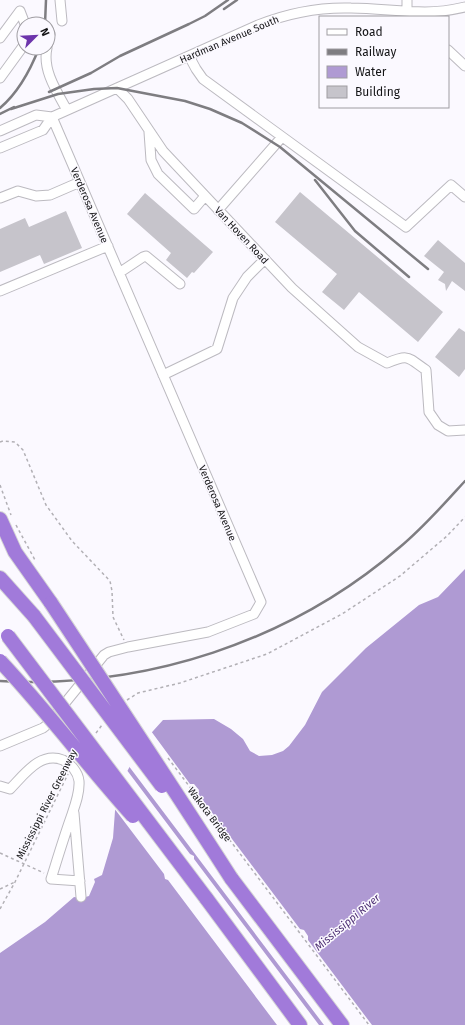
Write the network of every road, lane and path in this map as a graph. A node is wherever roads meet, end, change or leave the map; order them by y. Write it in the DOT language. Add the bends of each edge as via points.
graph roads {
  1 [pos="60,0"];
  2 [pos="406,0"];
  3 [pos="465,7"];
  4 [pos="407,11"];
  5 [pos="430,14"];
  6 [pos="16,16"];
  7 [pos="16,16"];
  8 [pos="22,16"];
  9 [pos="62,21"];
  10 [pos="0,38"];
  11 [pos="449,51"];
  12 [pos="16,55"];
  13 [pos="46,56"];
  14 [pos="189,56"];
  15 [pos="465,66"];
  16 [pos="2,73"];
  17 [pos="117,88"];
  18 [pos="68,110"];
  19 [pos="52,117"];
  20 [pos="0,131"];
  21 [pos="149,131"];
  22 [pos="282,137"];
  23 [pos="0,148"];
  24 [pos="80,182"];
  25 [pos="205,196"];
  26 [pos="465,197"];
  27 [pos="0,198"];
  28 [pos="218,210"];
  29 [pos="108,246"];
  30 [pos="265,259"];
  31 [pos="119,273"];
  32 [pos="180,284"];
  33 [pos="0,291"];
  34 [pos="164,375"];
  35 [pos="465,430"];
  36 [pos="0,442"];
  37 [pos="0,485"];
  38 [pos="465,517"];
  39 [pos="6,519"];
  40 [pos="16,525"];
  41 [pos="36,562"];
  42 [pos="0,578"];
  43 [pos="4,633"];
  44 [pos="128,647"];
  45 [pos="0,661"];
  46 [pos="128,706"];
  47 [pos="102,725"];
  48 [pos="93,736"];
  49 [pos="0,746"];
  50 [pos="164,754"];
  51 [pos="72,767"];
  52 [pos="0,786"];
  53 [pos="74,808"];
  54 [pos="0,853"];
  55 [pos="24,863"];
  56 [pos="52,876"];
  57 [pos="231,878"];
  58 [pos="80,881"];
  59 [pos="15,882"];
  60 [pos="0,889"];
  61 [pos="82,897"];
  62 [pos="206,898"];
  63 [pos="0,909"];
  64 [pos="302,972"];
  65 [pos="277,994"];
  66 [pos="297,1025"];
  67 [pos="300,1025"];
  68 [pos="342,1025"];
  69 [pos="349,1025"];
  70 [pos="369,1025"];
  1 -- 9 [label="street"];
  2 -- 4 [label="street"];
  3 -- 5 [label="street, Hardman Avenue South"];
  4 -- 5 [label="street, Hardman Avenue South"];
  4 -- 14 [label="street, Hardman Avenue South" via="332,8 294,13 258,25"];
  6 -- 8 [label="street" via="20,11"];
  7 -- 10 [label="street"];
  11 -- 15 [label="street"];
  12 -- 16 [label="street"];
  13 -- 18 [label="street" via="46,64 58,94"];
  14 -- 17 [label="street, Hardman Avenue South"];
  14 -- 22 [label="street" via="203,79"];
  17 -- 18 [label="street, Hardman Avenue South"];
  17 -- 21 [label="street, Van Hoven Road" via="128,99"];
  18 -- 19 [label="street, Hardman Avenue South"];
  19 -- 20 [label="street, Hardman Avenue South" via="36,115"];
  19 -- 23 [label="street, Hardman Avenue South" via="43,130"];
  19 -- 24 [label="street, Verderosa Avenue"];
  21 -- 25 [label="street, Van Hoven Road" via="163,151"];
  21 -- 25 [label="street" via="151,160 158,174 194,209"];
  22 -- 26 [label="street" via="406,227 451,185"];
  22 -- 28 [label="street"];
  24 -- 27 [label="street" via="50,195 36,196 18,191"];
  24 -- 29 [label="street, Verderosa Avenue"];
  25 -- 28 [label="street, Van Hoven Road"];
  28 -- 30 [label="street, Van Hoven Road"];
  29 -- 31 [label="street, Verderosa Avenue"];
  29 -- 33 [label="street"];
  30 -- 34 [label="street" via="247,277 233,298 217,349"];
  30 -- 35 [label="street, Van Hoven Road" via="292,288 358,347 387,363 408,357 426,370 429,412 438,425 448,431"];
  31 -- 32 [label="street" via="146,256"];
  31 -- 34 [label="street, Verderosa Avenue"];
  34 -- 44 [label="street, Verderosa Avenue" via="261,602 254,614 208,632"];
  36 -- 44 [label="path" via="15,442 23,450 46,505 72,541 110,581 113,617 119,634"];
  37 -- 39 [label="path"];
  38 -- 46 [label="path" via="400,576 342,614 266,654 180,684 138,693 126,700"];
  39 -- 57 [label="highway, bridge" via="15,552 146,746"];
  40 -- 41 [label="path"];
  42 -- 57 [label="highway, bridge" via="34,616"];
  43 -- 62 [label="highway, bridge"];
  44 -- 49 [label="street, Verderosa Avenue" via="104,655 43,728"];
  45 -- 62 [label="highway, bridge" via="35,699 98,777"];
  47 -- 48 [label="path"];
  50 -- 70 [label="path, Wakota Bridge, bridge"];
  51 -- 52 [label="street" via="57,758 42,760 10,789"];
  51 -- 53 [label="street" via="79,788"];
  51 -- 55 [label="path, Mississippi River Greenway"];
  53 -- 56 [label="street"];
  53 -- 58 [label="street"];
  54 -- 55 [label="path"];
  55 -- 56 [label="path"];
  55 -- 59 [label="path, Mississippi River Greenway"];
  56 -- 58 [label="street" via="51,879"];
  57 -- 64 [label="highway"];
  58 -- 61 [label="street"];
  59 -- 60 [label="path"];
  59 -- 63 [label="path, Mississippi River Greenway"];
  62 -- 65 [label="highway"];
  64 -- 68 [label="highway"];
  64 -- 69 [label="highway"];
  65 -- 66 [label="highway"];
  65 -- 67 [label="highway"];
}
